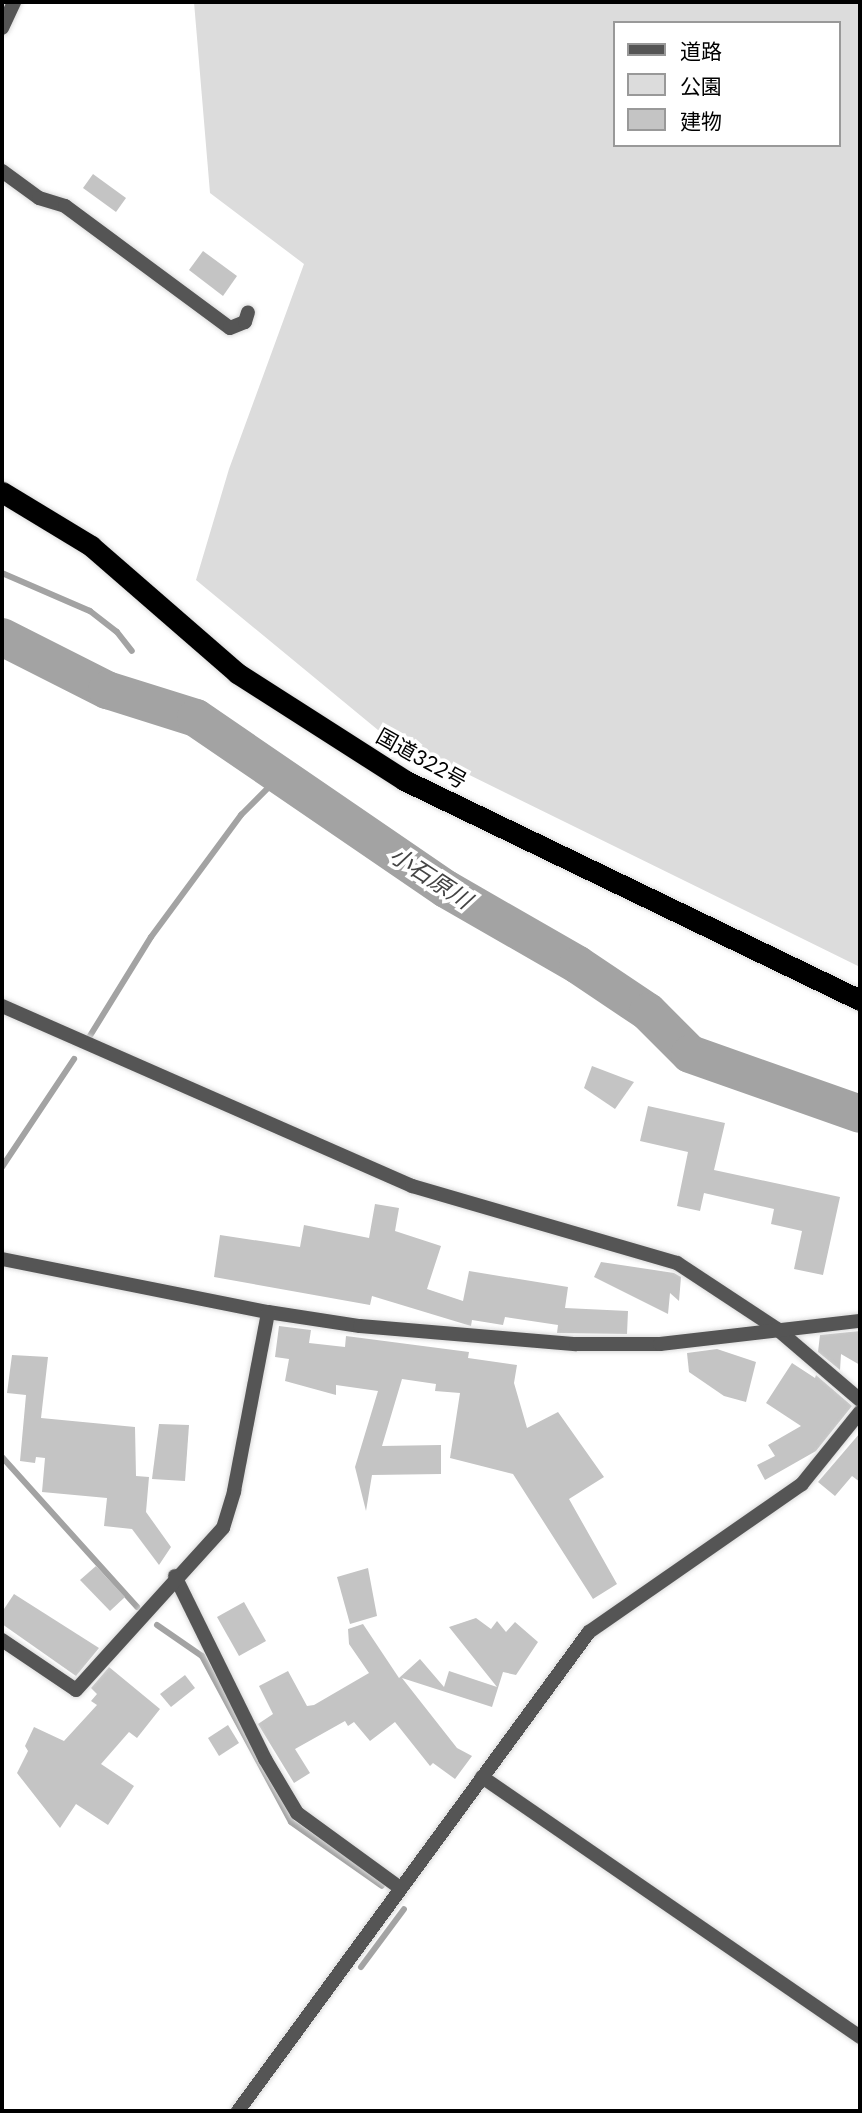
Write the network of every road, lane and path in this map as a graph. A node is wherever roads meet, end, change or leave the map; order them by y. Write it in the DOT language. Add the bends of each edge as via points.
graph roads {
  1 [pos="15,2"];
  2 [pos="2,28"];
  3 [pos="2,171"];
  4 [pos="248,312"];
  5 [pos="2,492"];
  6 [pos="860,1000"];
  7 [pos="2,1006"];
  8 [pos="2,1259"];
  9 [pos="268,1312"];
  10 [pos="860,1321"];
  11 [pos="777,1329"];
  12 [pos="860,1400"];
  13 [pos="860,1412"];
  14 [pos="176,1576"];
  15 [pos="2,1640"];
  16 [pos="482,1777"];
  17 [pos="399,1887"];
  18 [pos="860,2037"];
  19 [pos="238,2111"];
  1 -- 2 [label="street"];
  3 -- 4 [label="street" via="39,198 65,206 230,328 245,322"];
  5 -- 6 [label="highway, 国道322号" via="91,546 237,673 404,780"];
  7 -- 11 [label="street" via="412,1186 677,1263"];
  8 -- 9 [label="street"];
  9 -- 11 [label="street" via="576,1344 660,1343"];
  9 -- 14 [label="street" via="223,1528"];
  10 -- 11 [label="street"];
  11 -- 12 [label="street"];
  13 -- 16 [label="street" via="803,1484 589,1632"];
  14 -- 15 [label="street" via="76,1690"];
  14 -- 17 [label="street" via="265,1759 297,1813"];
  16 -- 17 [label="street"];
  16 -- 18 [label="street"];
  17 -- 19 [label="street"];
}
